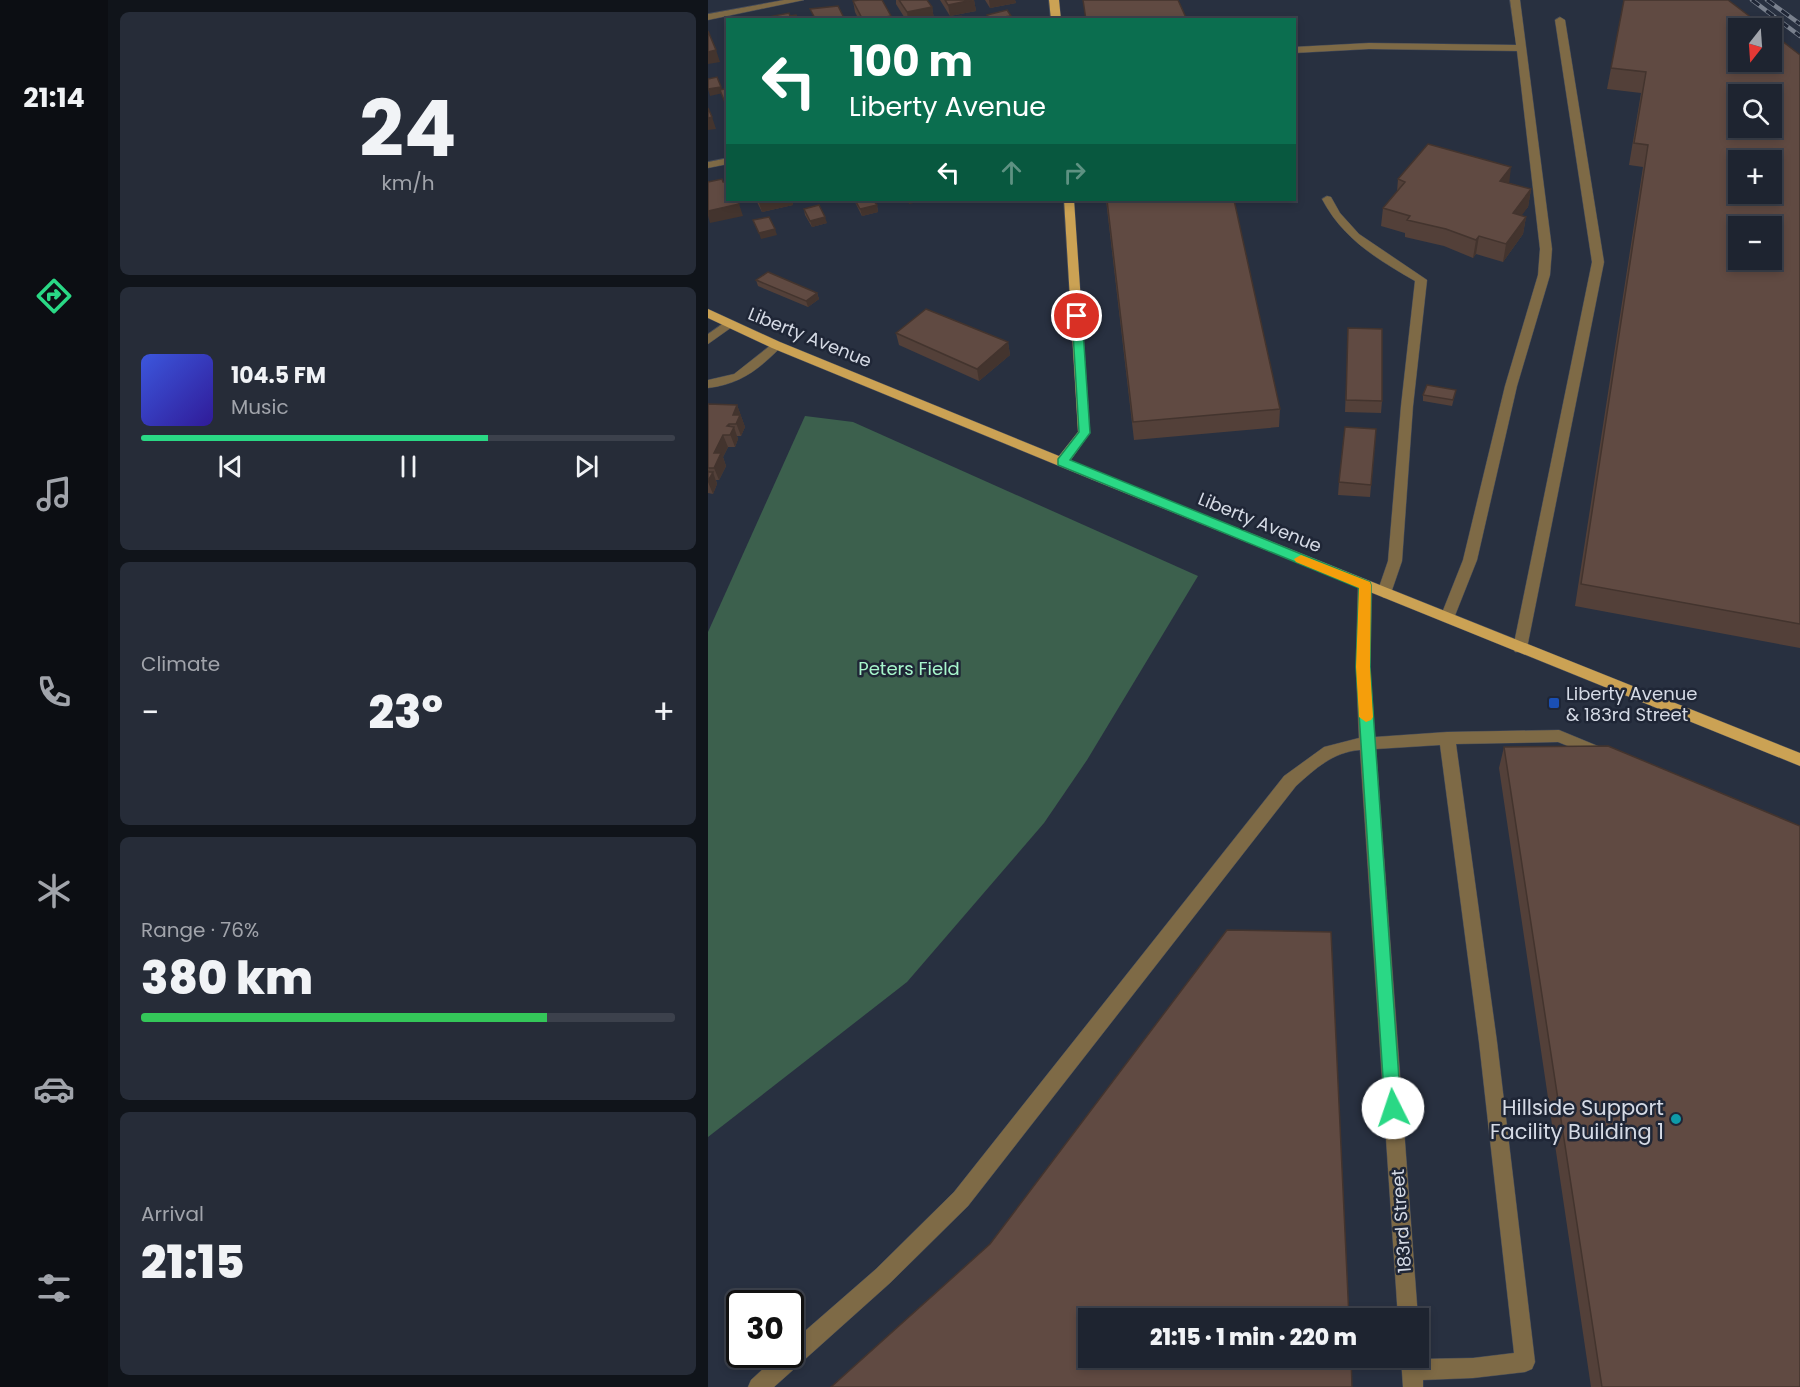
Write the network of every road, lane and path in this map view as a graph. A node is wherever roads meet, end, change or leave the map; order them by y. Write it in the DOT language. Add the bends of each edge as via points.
graph roads {
  1 [pos="799,0"];
  2 [pos="1054,0"];
  3 [pos="1515,0"];
  4 [pos="708,17"];
  5 [pos="1056,18"];
  6 [pos="1560,20"];
  7 [pos="1520,48"];
  8 [pos="1296,50"];
  9 [pos="726,161"];
  10 [pos="708,165"];
  11 [pos="1327,199"];
  12 [pos="1070,201"];
  13 [pos="708,313"];
  14 [pos="728,324"];
  15 [pos="708,340"];
  16 [pos="776,345"];
  17 [pos="708,384"];
  18 [pos="1062,462"];
  19 [pos="1365,585"];
  20 [pos="1384,593"];
  21 [pos="1447,618"];
  22 [pos="1520,648"];
  23 [pos="1447,738"];
  24 [pos="1368,742"];
  25 [pos="1612,758"];
  26 [pos="1800,760"];
  27 [pos="1407,1308"];
  28 [pos="1412,1371"];
  29 [pos="758,1387"];
  1 -- 4 [label="street"];
  2 -- 5 [label="main road"];
  3 -- 7 [label="street"];
  6 -- 22 [label="street" via="1598,262"];
  7 -- 8 [label="street" via="1369,46"];
  7 -- 21 [label="street" via="1545,238 1544,275 1511,387 1470,560"];
  9 -- 10 [label="street"];
  11 -- 20 [label="street" via="1354,237 1421,280 1395,561"];
  12 -- 18 [label="main road" via="1084,433"];
  13 -- 14 [label="main road, Liberty Avenue"];
  14 -- 15 [label="street"];
  14 -- 16 [label="main road, Liberty Avenue"];
  16 -- 17 [label="street" via="747,374"];
  16 -- 18 [label="main road, Liberty Avenue"];
  18 -- 19 [label="main road, Liberty Avenue"];
  19 -- 20 [label="main road, Liberty Avenue"];
  19 -- 24 [label="street, 183rd Street" via="1363,667"];
  20 -- 21 [label="main road, Liberty Avenue"];
  21 -- 22 [label="main road, Liberty Avenue"];
  22 -- 26 [label="main road, Liberty Avenue"];
  23 -- 24 [label="street"];
  23 -- 25 [label="street" via="1559,736"];
  23 -- 28 [label="street" via="1525,1362"];
  24 -- 27 [label="street, 183rd Street"];
  24 -- 29 [label="street" via="1329,751 1290,781 961,1199 883,1276"];
}
